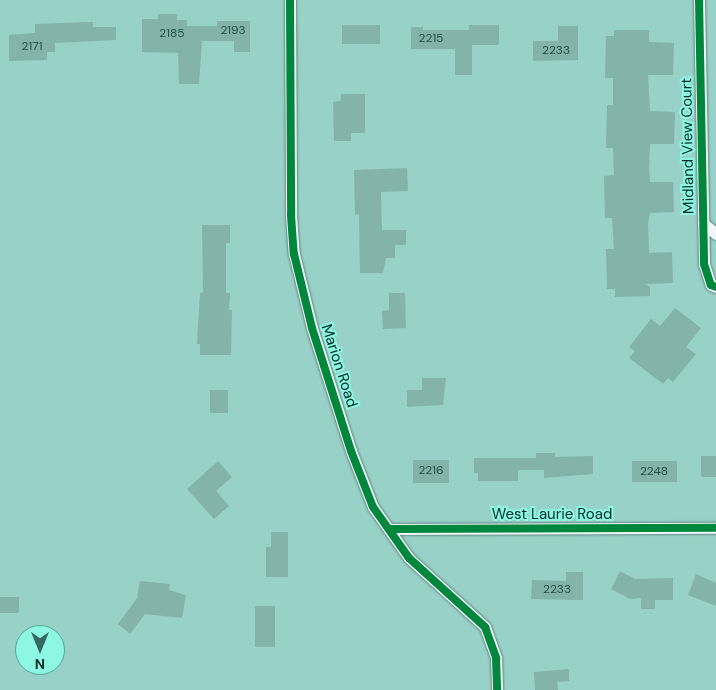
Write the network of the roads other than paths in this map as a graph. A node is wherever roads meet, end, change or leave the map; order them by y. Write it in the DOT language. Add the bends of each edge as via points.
graph roads {
  1 [pos="290,0"];
  2 [pos="700,0"];
  3 [pos="703,223"];
  4 [pos="716,234"];
  5 [pos="716,287"];
  6 [pos="716,528"];
  7 [pos="389,529"];
  8 [pos="497,690"];
  1 -- 7 [label="street, Marion Road" via="290,196 296,263 312,328 351,451 374,507"];
  2 -- 3 [label="street, Midland View Court"];
  3 -- 4 [label="street, Midland View Court"];
  3 -- 5 [label="street, Midland View Court" via="704,264 711,285"];
  6 -- 7 [label="street, West Laurie Road"];
  7 -- 8 [label="street, Marion Road" via="409,558 485,626 496,658"];
}
